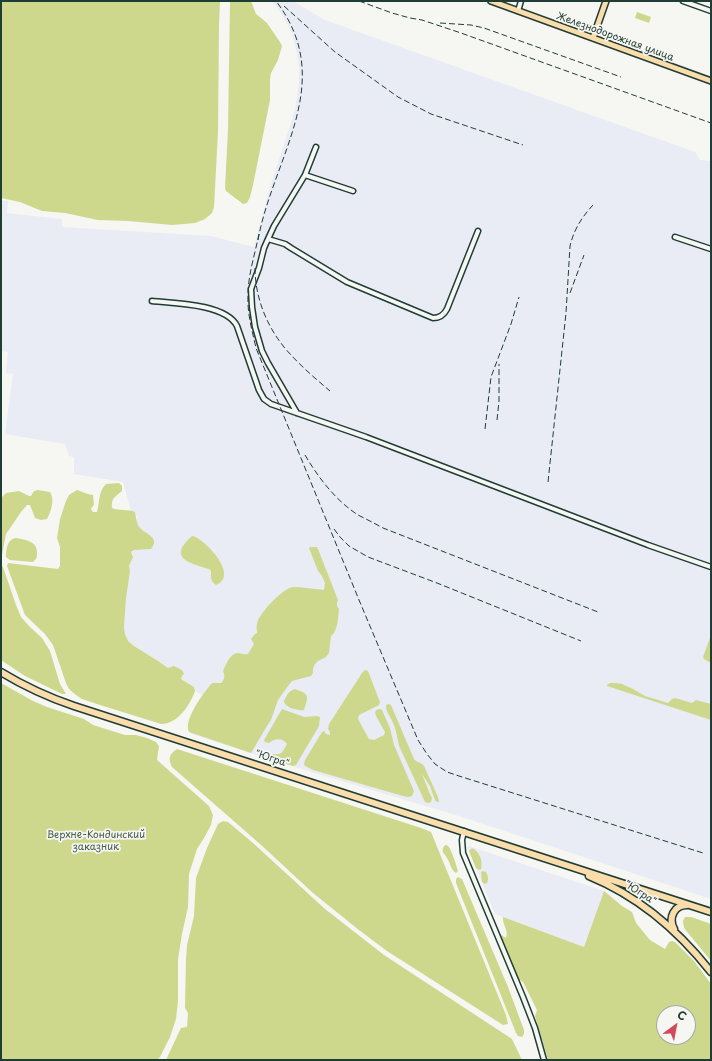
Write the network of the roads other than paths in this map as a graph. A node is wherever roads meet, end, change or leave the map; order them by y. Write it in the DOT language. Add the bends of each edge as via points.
graph roads {
  1 [pos="491,1"];
  2 [pos="521,1"];
  3 [pos="606,1"];
  4 [pos="683,1"];
  5 [pos="518,11"];
  6 [pos="711,11"];
  7 [pos="593,38"];
  8 [pos="711,81"];
  9 [pos="316,147"];
  10 [pos="305,175"];
  11 [pos="353,191"];
  12 [pos="478,230"];
  13 [pos="675,237"];
  14 [pos="268,239"];
  15 [pos="711,249"];
  16 [pos="152,301"];
  17 [pos="297,413"];
  18 [pos="711,567"];
  19 [pos="1,672"];
  20 [pos="464,832"];
  21 [pos="541,856"];
  22 [pos="693,906"];
  23 [pos="711,912"];
  24 [pos="677,934"];
  25 [pos="711,972"];
  26 [pos="544,1060"];
  1 -- 5 [label="main road, Железнодорожная улица"];
  2 -- 5 [label="street"];
  3 -- 7 [label="main road"];
  4 -- 6 [label="street"];
  5 -- 7 [label="main road, Железнодорожная улица"];
  7 -- 8 [label="main road, Железнодорожная улица"];
  9 -- 10 [label="street"];
  10 -- 11 [label="street"];
  10 -- 14 [label="street"];
  12 -- 14 [label="street" via="447,309 437,318 347,282 285,244"];
  13 -- 15 [label="street"];
  14 -- 17 [label="street" via="251,289 255,327 262,351"];
  16 -- 17 [label="street" via="205,307 230,318 235,323 264,399"];
  17 -- 18 [label="street"];
  19 -- 20 [label="highway, \"Югра\"" via="45,696"];
  20 -- 21 [label="highway, \"Югра\""];
  20 -- 26 [label="street" via="463,853 535,1028"];
  21 -- 22 [label="highway, \"Югра\""];
  21 -- 24 [label="highway, \"Югра\"" via="624,893"];
  22 -- 23 [label="highway, \"Югра\""];
  22 -- 24 [label="highway" via="682,905 674,912 672,923"];
  24 -- 25 [label="highway, \"Югра\""];
}
